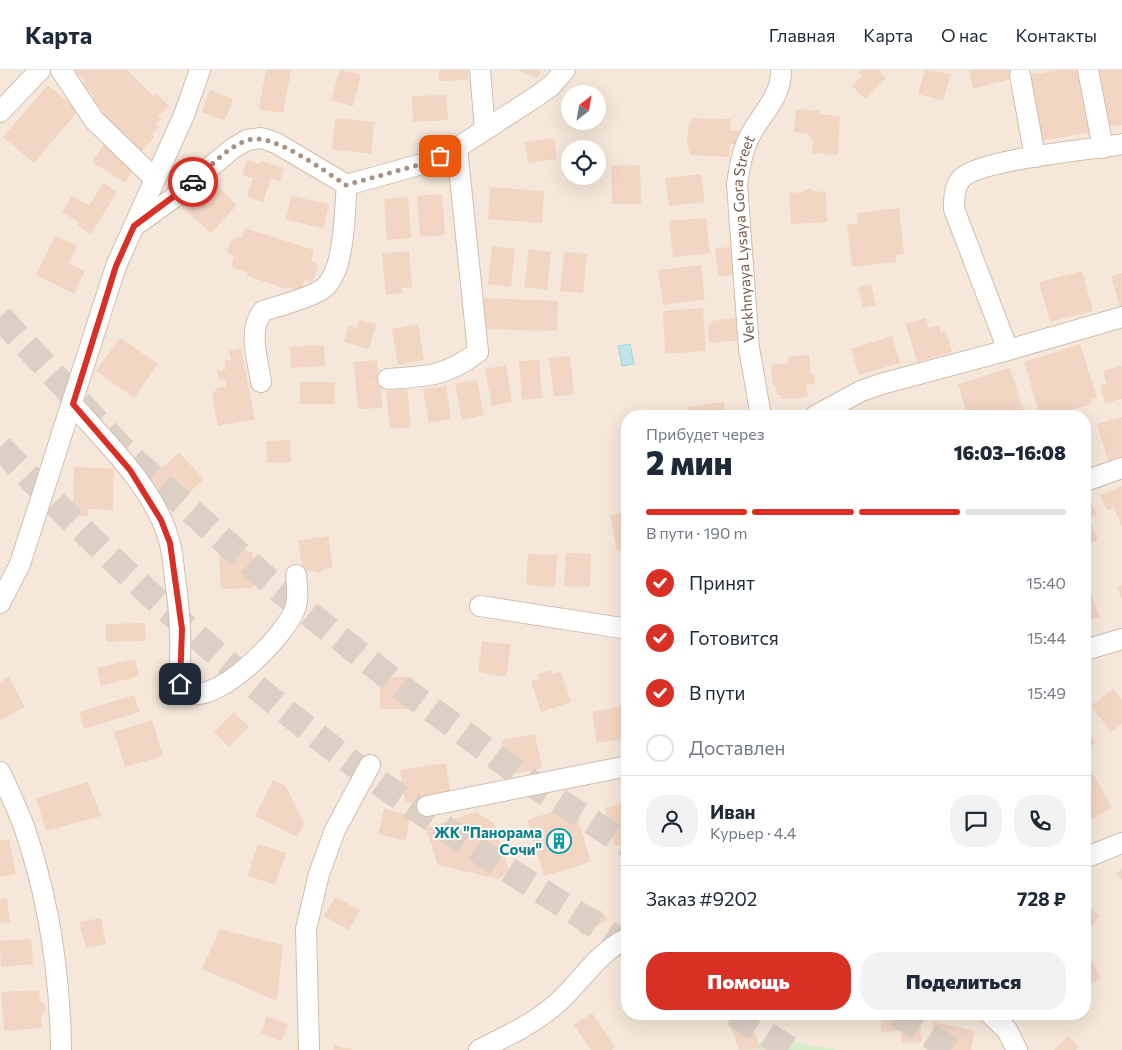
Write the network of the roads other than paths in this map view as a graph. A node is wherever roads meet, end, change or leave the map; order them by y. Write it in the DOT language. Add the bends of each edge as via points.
graph roads {
  1 [pos="40,70"];
  2 [pos="61,70"];
  3 [pos="200,70"];
  4 [pos="480,70"];
  5 [pos="565,70"];
  6 [pos="781,70"];
  7 [pos="1088,70"];
  8 [pos="1020,75"];
  9 [pos="0,112"];
  10 [pos="485,130"];
  11 [pos="1113,146"];
  12 [pos="457,148"];
  13 [pos="1036,157"];
  14 [pos="155,179"];
  15 [pos="346,185"];
  16 [pos="134,226"];
  17 [pos="1122,318"];
  18 [pos="1008,350"];
  19 [pos="388,379"];
  20 [pos="260,382"];
  21 [pos="73,404"];
  22 [pos="760,410"];
  23 [pos="827,410"];
  24 [pos="1122,468"];
  25 [pos="1091,479"];
  26 [pos="296,575"];
  27 [pos="0,603"];
  28 [pos="480,606"];
  29 [pos="621,628"];
  30 [pos="1122,639"];
  31 [pos="1091,648"];
  32 [pos="370,765"];
  33 [pos="621,767"];
  34 [pos="0,772"];
  35 [pos="427,806"];
  36 [pos="1122,843"];
  37 [pos="1091,856"];
  38 [pos="621,941"];
  39 [pos="996,1020"];
  40 [pos="60,1050"];
  41 [pos="309,1050"];
  42 [pos="479,1050"];
  43 [pos="1018,1050"];
  1 -- 9 [label="street"];
  2 -- 14 [label="street" via="94,120"];
  3 -- 14 [label="street"];
  4 -- 10 [label="street"];
  5 -- 10 [label="street" via="551,86"];
  6 -- 22 [label="street, Verkhnyaya Lysaya Gora Street" via="777,92 747,141 737,184 749,348"];
  7 -- 11 [label="street"];
  8 -- 13 [label="street"];
  10 -- 12 [label="street"];
  11 -- 13 [label="street"];
  12 -- 15 [label="street" via="422,164"];
  12 -- 19 [label="street" via="478,352 458,367 436,375"];
  13 -- 18 [label="street" via="1006,160 969,172 960,179 954,197 954,209 965,242"];
  14 -- 16 [label="street"];
  15 -- 16 [label="street" via="276,143 262,138 247,140"];
  15 -- 20 [label="street" via="338,266 330,279 322,290 263,311 258,317 254,335"];
  16 -- 21 [label="street" via="116,266"];
  17 -- 18 [label="street"];
  18 -- 23 [label="street" via="881,384"];
  21 -- 26 [label="street" via="130,470 161,520 170,543 182,629 179,675 183,690 205,694 246,669 273,643 294,611 298,598"];
  21 -- 27 [label="street" via="20,564"];
  24 -- 25 [label="street"];
  28 -- 29 [label="street"];
  30 -- 31 [label="street"];
  32 -- 41 [label="street" via="335,830 319,874 306,929"];
  33 -- 35 [label="street"];
  34 -- 40 [label="street" via="23,824 42,891 53,950"];
  36 -- 37 [label="street"];
  38 -- 42 [label="street" via="602,956 555,1005 515,1032"];
  39 -- 43 [label="street" via="1007,1030"];
}
